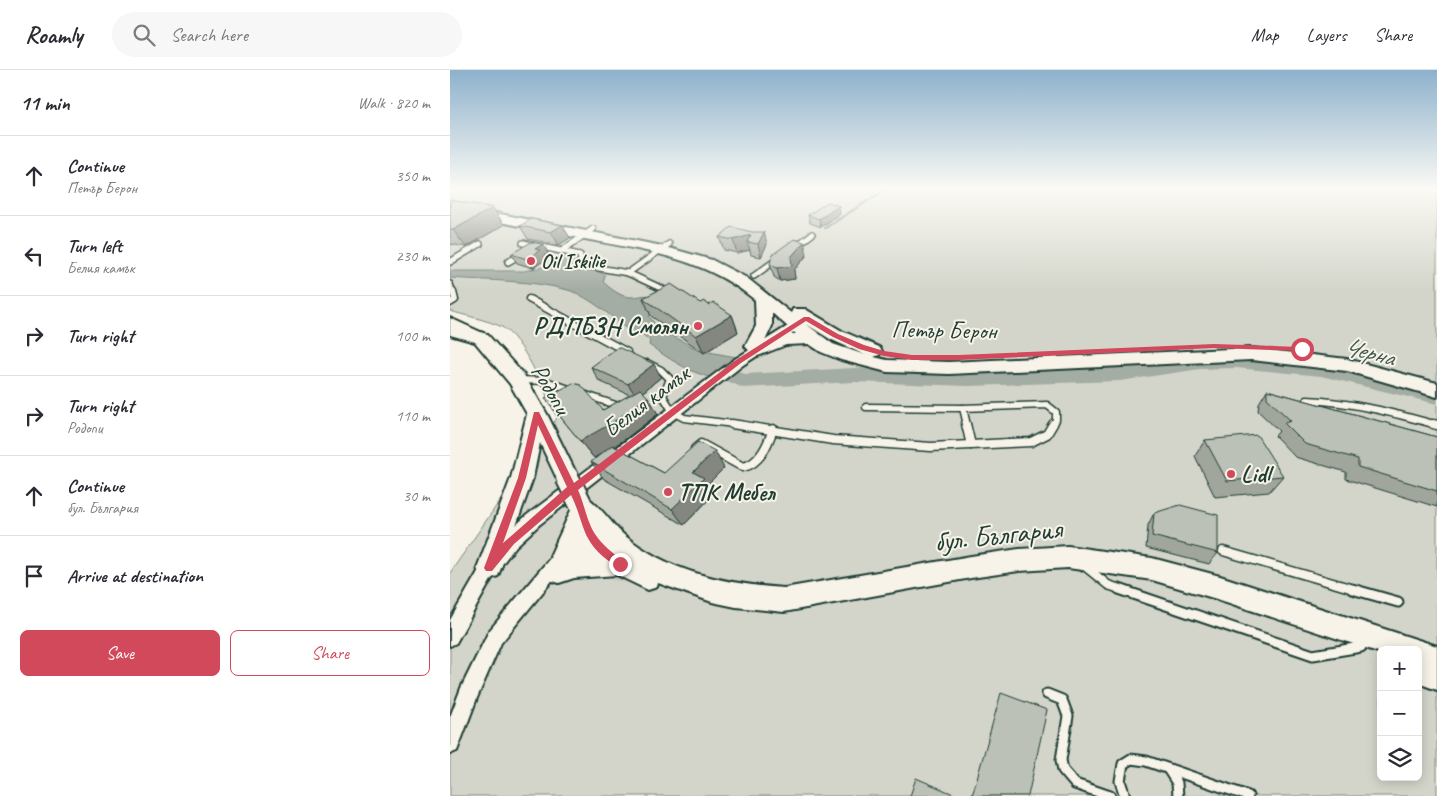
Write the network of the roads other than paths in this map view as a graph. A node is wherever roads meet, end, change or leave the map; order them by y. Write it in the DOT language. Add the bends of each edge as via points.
graph roads {
  1 [pos="530,222"];
  2 [pos="542,222"];
  3 [pos="589,232"];
  4 [pos="812,234"];
  5 [pos="523,243"];
  6 [pos="480,244"];
  7 [pos="534,245"];
  8 [pos="666,247"];
  9 [pos="562,250"];
  10 [pos="790,250"];
  11 [pos="783,255"];
  12 [pos="450,262"];
  13 [pos="508,262"];
  14 [pos="628,273"];
  15 [pos="754,276"];
  16 [pos="450,284"];
  17 [pos="672,294"];
  18 [pos="530,299"];
  19 [pos="763,299"];
  20 [pos="450,303"];
  21 [pos="798,319"];
  22 [pos="450,322"];
  23 [pos="450,329"];
  24 [pos="481,338"];
  25 [pos="812,338"];
  26 [pos="756,348"];
  27 [pos="517,380"];
  28 [pos="1437,381"];
  29 [pos="1437,390"];
  30 [pos="866,407"];
  31 [pos="624,408"];
  32 [pos="963,408"];
  33 [pos="673,412"];
  34 [pos="537,414"];
  35 [pos="1318,414"];
  36 [pos="1437,425"];
  37 [pos="773,429"];
  38 [pos="971,445"];
  39 [pos="688,454"];
  40 [pos="581,507"];
  41 [pos="599,535"];
  42 [pos="1223,551"];
  43 [pos="560,564"];
  44 [pos="620,564"];
  45 [pos="489,568"];
  46 [pos="1398,602"];
  47 [pos="450,637"];
  48 [pos="1399,646"];
  49 [pos="1371,650"];
  50 [pos="1422,653"];
  51 [pos="1437,659"];
  52 [pos="1422,670"];
  53 [pos="1437,676"];
  54 [pos="1047,694"];
  55 [pos="450,744"];
  56 [pos="1168,769"];
  57 [pos="1110,796"];
  58 [pos="1125,796"];
  59 [pos="1178,796"];
  60 [pos="1248,796"];
  1 -- 3 [label="main road, Петър Берон"];
  2 -- 3 [label="main road, Петър Берон"];
  3 -- 8 [label="main road, Петър Берон"];
  3 -- 9 [label="lane"];
  4 -- 10 [label="lane"];
  5 -- 7 [label="lane"];
  6 -- 12 [label="lane"];
  7 -- 9 [label="lane"];
  7 -- 13 [label="lane"];
  8 -- 14 [label="lane"];
  8 -- 15 [label="main road, Петър Берон" via="716,258"];
  8 -- 19 [label="main road, Петър Берон" via="724,270"];
  9 -- 14 [label="lane" via="580,255 581,262 593,267"];
  11 -- 15 [label="lane"];
  14 -- 17 [label="lane"];
  15 -- 21 [label="main road, Петър Берон"];
  16 -- 20 [label="lane" via="455,300"];
  18 -- 33 [label="lane" via="661,370 670,379 663,396"];
  19 -- 21 [label="main road, Петър Берон"];
  19 -- 26 [label="main road" via="764,326"];
  21 -- 25 [label="main road, Петър Берон"];
  21 -- 26 [label="street, Белия камък"];
  21 -- 28 [label="main road, Петър Берон" via="861,347 912,358 1263,346 1352,358"];
  22 -- 24 [label="street"];
  23 -- 24 [label="main road"];
  24 -- 27 [label="main road, Родопи"];
  25 -- 26 [label="main road" via="784,340"];
  25 -- 29 [label="main road, Петър Берон" via="836,352 887,366 949,368 1251,354 1347,365"];
  26 -- 33 [label="street, Белия камък"];
  27 -- 31 [label="lane" via="546,381"];
  27 -- 34 [label="main road, Родопи"];
  30 -- 32 [label="lane"];
  32 -- 38 [label="lane"];
  32 -- 38 [label="lane" via="1047,405 1056,412 1056,420 1047,434 1031,442"];
  33 -- 37 [label="lane" via="684,418"];
  33 -- 45 [label="street, Белия камък" via="533,520 510,541"];
  34 -- 40 [label="main road, Родопи, bridge"];
  34 -- 45 [label="main road" via="522,478"];
  35 -- 36 [label="lane" via="1306,404 1307,400 1337,401"];
  37 -- 38 [label="lane" via="885,445"];
  37 -- 39 [label="lane" via="770,441 747,467 701,444"];
  40 -- 41 [label="main road, Родопи"];
  40 -- 43 [label="main road"];
  41 -- 43 [label="street"];
  41 -- 44 [label="main road, бул. България" via="604,552"];
  41 -- 48 [label="main road, бул. България" via="672,578 725,595 755,599 784,600 812,596 1019,560 1068,557 1094,560 1152,569 1203,583"];
  42 -- 46 [label="lane"];
  43 -- 44 [label="main road"];
  43 -- 55 [label="street" via="536,587 495,637 467,696"];
  44 -- 49 [label="main road, бул. България" via="636,574 692,596 727,606 777,610 810,607 978,574 1023,568 1087,568 1168,580"];
  45 -- 47 [label="street, Белия камък"];
  50 -- 51 [label="main road"];
  52 -- 53 [label="main road"];
  54 -- 57 [label="lane" via="1062,700 1068,716 1061,760 1063,770 1075,784"];
  56 -- 58 [label="lane" via="1131,759 1123,764 1120,781"];
  56 -- 59 [label="lane" via="1177,783"];
  56 -- 60 [label="lane"];
}
